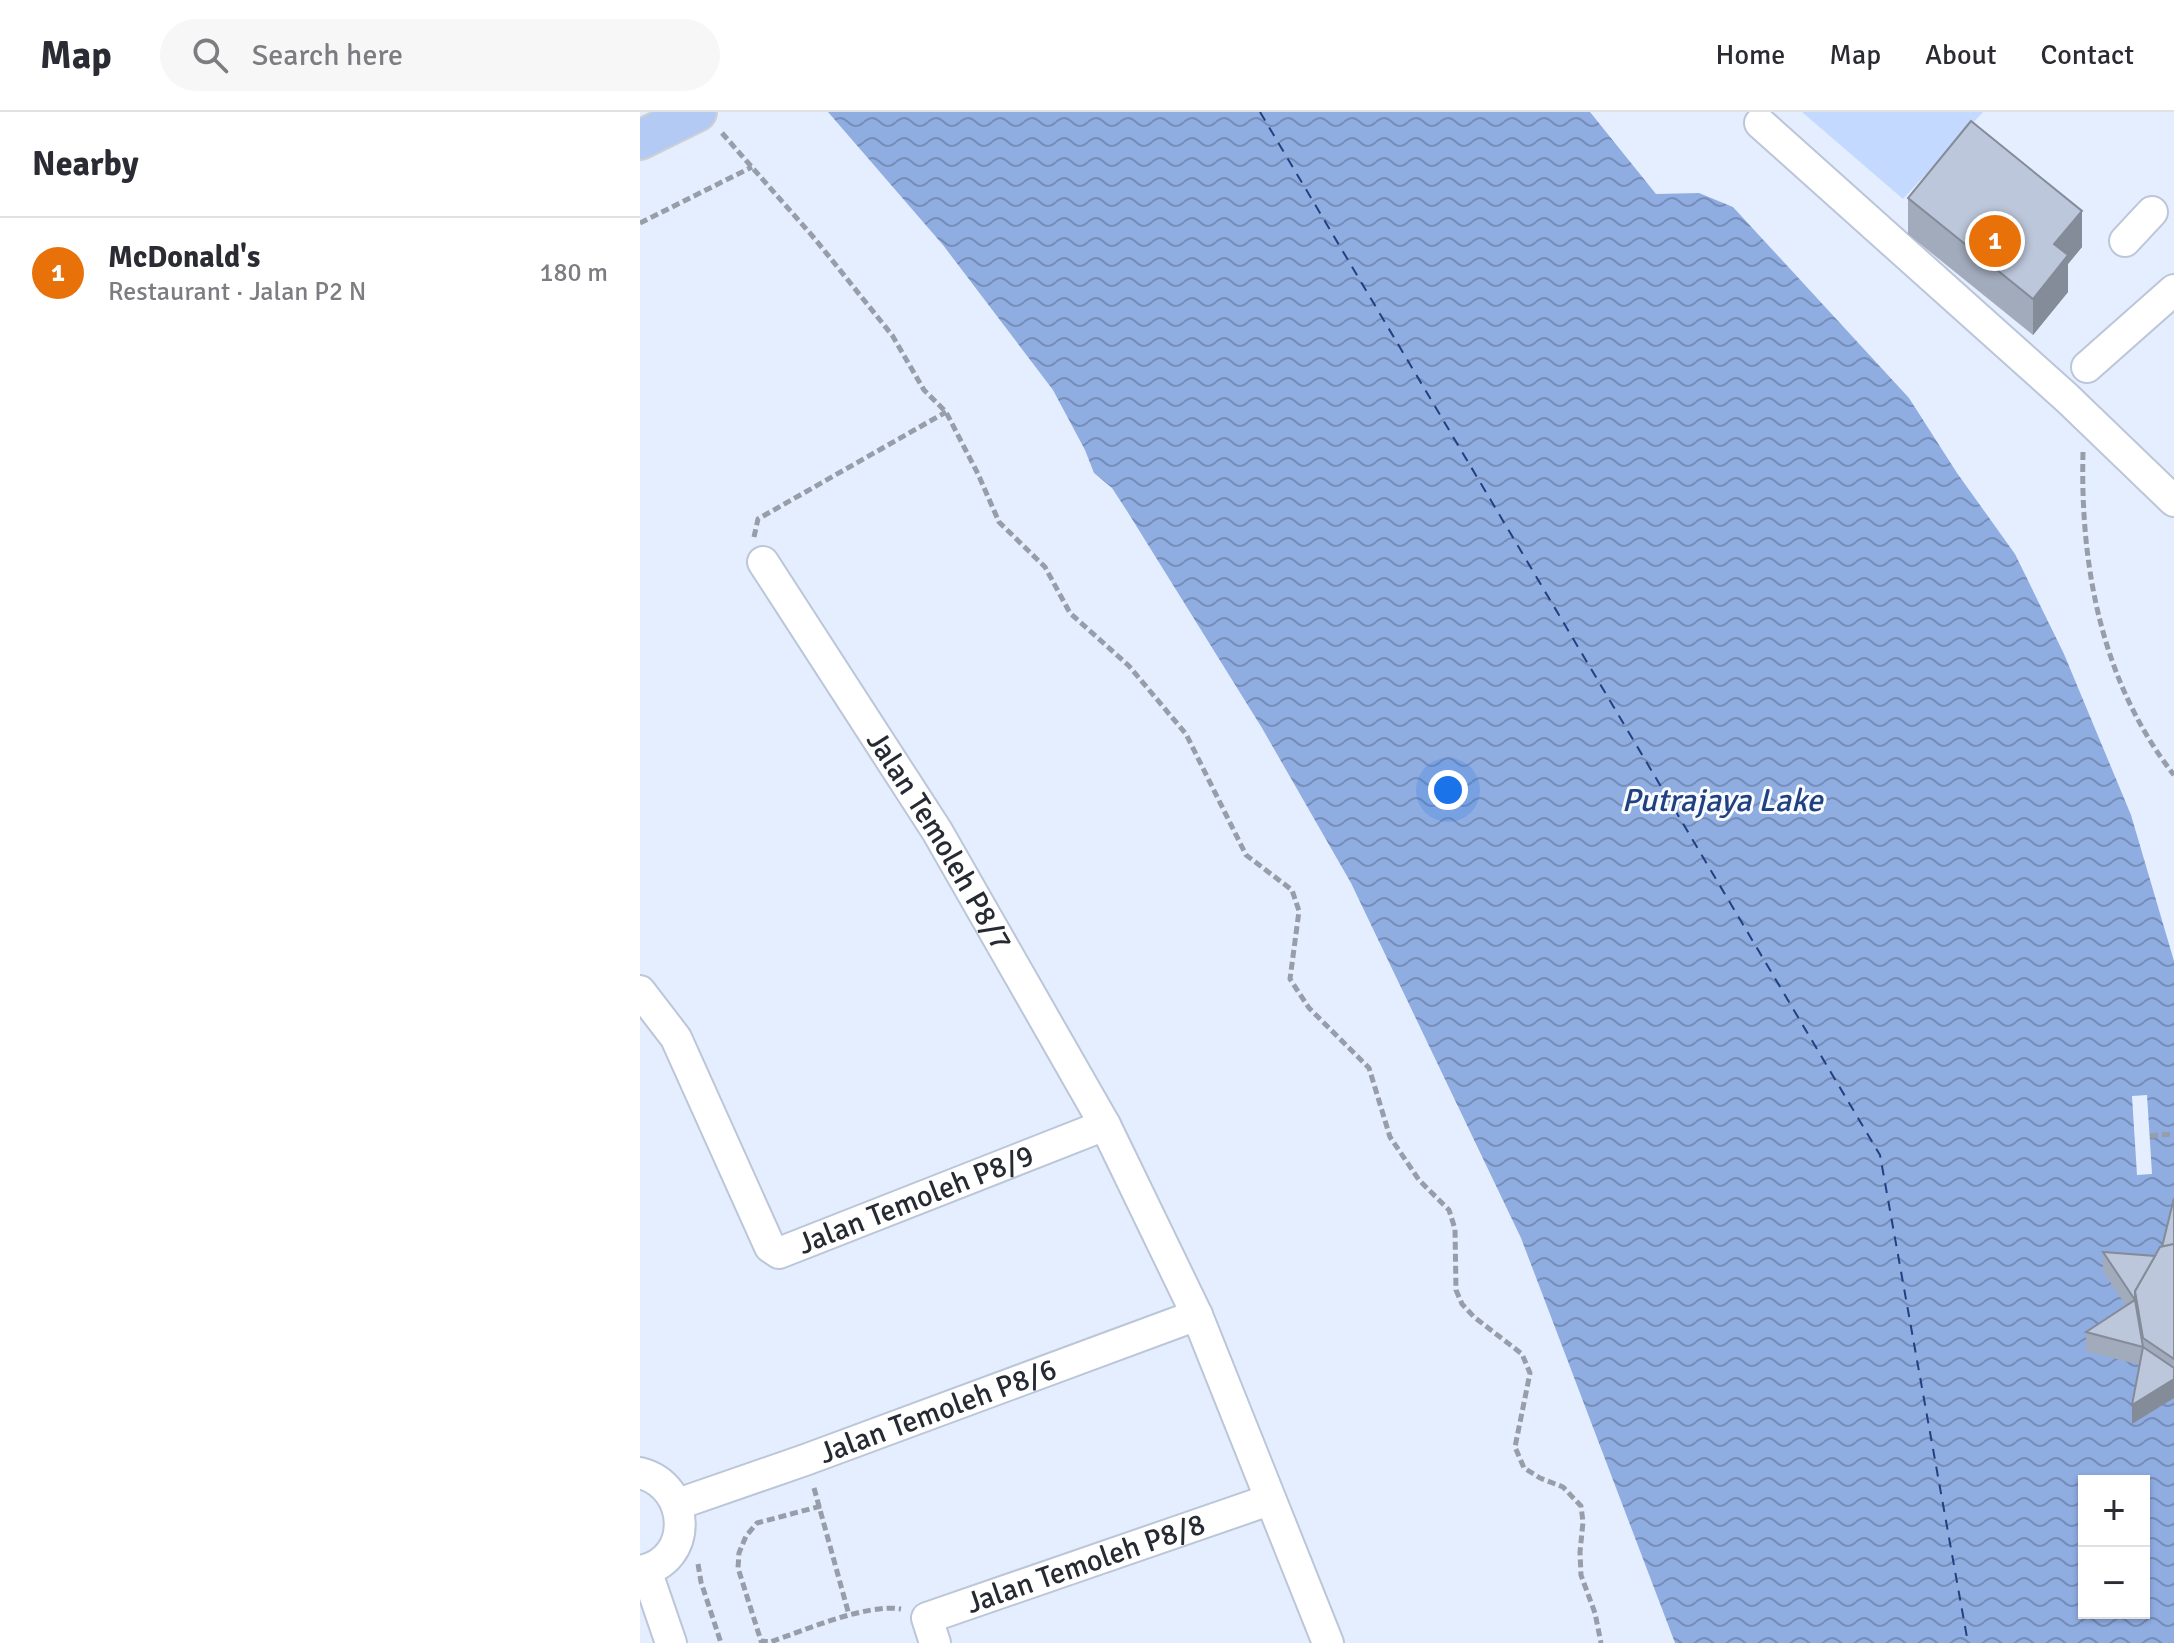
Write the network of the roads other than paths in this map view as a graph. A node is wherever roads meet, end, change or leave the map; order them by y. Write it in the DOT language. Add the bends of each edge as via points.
graph roads {
  1 [pos="706,120"];
  2 [pos="1760,123"];
  3 [pos="640,140"];
  4 [pos="2152,212"];
  5 [pos="2125,241"];
  6 [pos="2174,290"];
  7 [pos="2087,367"];
  8 [pos="2174,501"];
  9 [pos="763,562"];
  10 [pos="640,991"];
  11 [pos="1105,1125"];
  12 [pos="1197,1315"];
  13 [pos="640,1473"];
  14 [pos="1269,1500"];
  15 [pos="678,1504"];
  16 [pos="643,1570"];
  17 [pos="931,1631"];
  18 [pos="671,1643"];
  19 [pos="1328,1643"];
  1 -- 3 [label="main road"];
  2 -- 8 [label="street"];
  4 -- 5 [label="street"];
  6 -- 7 [label="street"];
  9 -- 11 [label="street, Jalan Temoleh P8/7" via="937,831"];
  10 -- 11 [label="street, Jalan Temoleh P8/9" via="676,1038 770,1247 779,1253"];
  11 -- 12 [label="street, Jalan Temoleh P8/7"];
  12 -- 14 [label="street, Jalan Temoleh P8/7"];
  12 -- 15 [label="street, Jalan Temoleh P8/6"];
  13 -- 15 [label="street" via="667,1487"];
  14 -- 17 [label="street, Jalan Temoleh P8/8"];
  14 -- 19 [label="street, Jalan Temoleh P8/7"];
  15 -- 16 [label="street" via="675,1544 663,1560"];
  16 -- 18 [label="street"];
}
